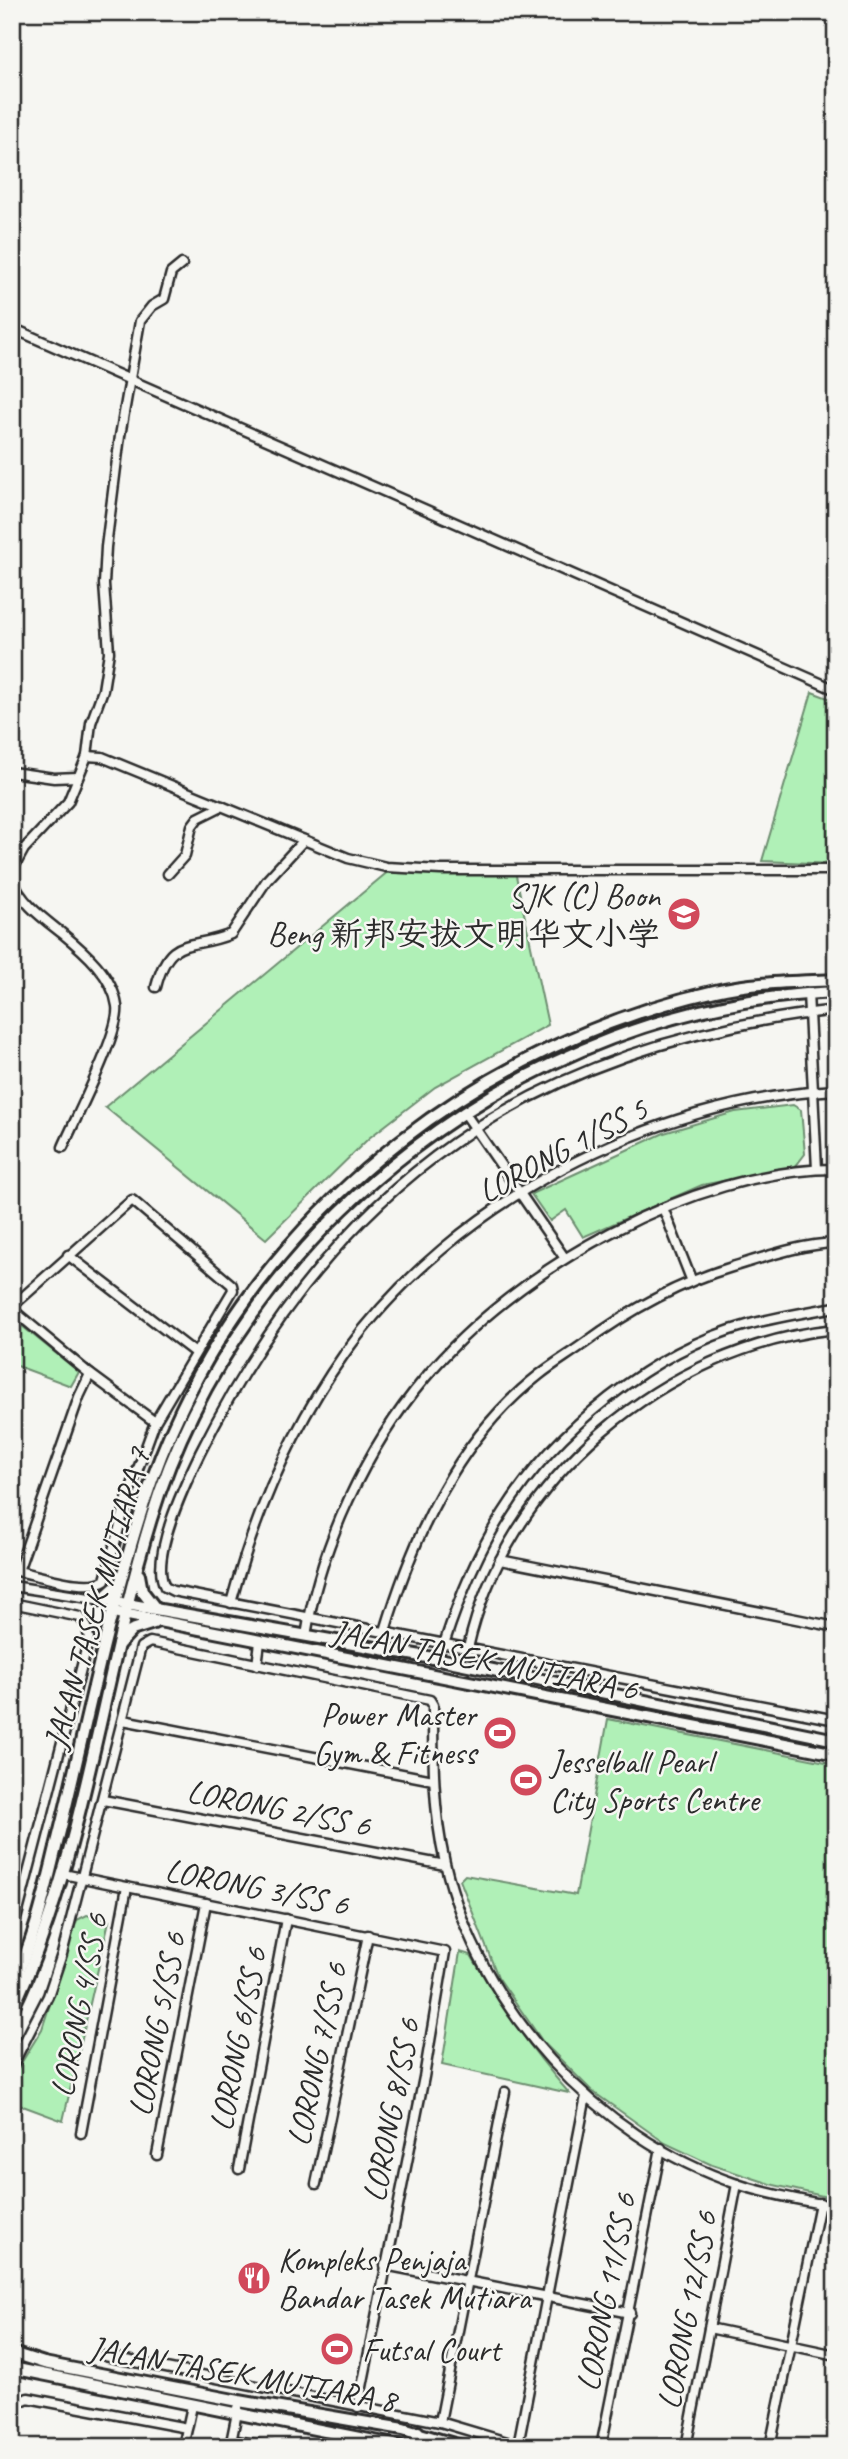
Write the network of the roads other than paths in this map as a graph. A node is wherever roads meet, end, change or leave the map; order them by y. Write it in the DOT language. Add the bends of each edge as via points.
graph roads {
  1 [pos="181,264"];
  2 [pos="12,328"];
  3 [pos="130,379"];
  4 [pos="836,690"];
  5 [pos="87,756"];
  6 [pos="12,772"];
  7 [pos="78,777"];
  8 [pos="222,806"];
  9 [pos="304,840"];
  10 [pos="836,870"];
  11 [pos="12,871"];
  12 [pos="168,874"];
  13 [pos="12,879"];
  14 [pos="836,980"];
  15 [pos="156,986"];
  16 [pos="836,992"];
  17 [pos="808,993"];
  18 [pos="836,1010"];
  19 [pos="808,1013"];
  20 [pos="836,1090"];
  21 [pos="812,1091"];
  22 [pos="464,1112"];
  23 [pos="477,1128"];
  24 [pos="63,1147"];
  25 [pos="817,1169"];
  26 [pos="836,1169"];
  27 [pos="519,1193"];
  28 [pos="663,1208"];
  29 [pos="836,1243"];
  30 [pos="68,1255"];
  31 [pos="564,1257"];
  32 [pos="691,1279"];
  33 [pos="836,1307"];
  34 [pos="13,1310"];
  35 [pos="836,1329"];
  36 [pos="194,1352"];
  37 [pos="90,1374"];
  38 [pos="155,1422"];
  39 [pos="500,1560"];
  40 [pos="139,1565"];
  41 [pos="15,1571"];
  42 [pos="121,1582"];
  43 [pos="12,1586"];
  44 [pos="98,1602"];
  45 [pos="231,1603"];
  46 [pos="13,1605"];
  47 [pos="114,1607"];
  48 [pos="126,1610"];
  49 [pos="157,1610"];
  50 [pos="309,1617"];
  51 [pos="160,1622"];
  52 [pos="836,1627"];
  53 [pos="108,1629"];
  54 [pos="384,1631"];
  55 [pos="306,1636"];
  56 [pos="260,1642"];
  57 [pos="444,1643"];
  58 [pos="117,1646"];
  59 [pos="468,1648"];
  60 [pos="257,1665"];
  61 [pos="604,1674"];
  62 [pos="600,1692"];
  63 [pos="730,1718"];
  64 [pos="122,1720"];
  65 [pos="836,1720"];
  66 [pos="726,1734"];
  67 [pos="836,1740"];
  68 [pos="836,1754"];
  69 [pos="433,1780"];
  70 [pos="103,1800"];
  71 [pos="446,1865"];
  72 [pos="63,1874"];
  73 [pos="81,1878"];
  74 [pos="127,1887"];
  75 [pos="206,1903"];
  76 [pos="286,1919"];
  77 [pos="12,1935"];
  78 [pos="368,1935"];
  79 [pos="441,1949"];
  80 [pos="12,1985"];
  81 [pos="12,2010"];
  82 [pos="12,2066"];
  83 [pos="505,2092"];
  84 [pos="586,2096"];
  85 [pos="80,2133"];
  86 [pos="661,2148"];
  87 [pos="157,2155"];
  88 [pos="239,2169"];
  89 [pos="316,2184"];
  90 [pos="737,2184"];
  91 [pos="820,2203"];
  92 [pos="836,2207"];
  93 [pos="385,2265"];
  94 [pos="468,2281"];
  95 [pos="548,2297"];
  96 [pos="630,2313"];
  97 [pos="709,2328"];
  98 [pos="791,2345"];
  99 [pos="12,2353"];
  100 [pos="836,2355"];
  101 [pos="104,2356"];
  102 [pos="122,2360"];
  103 [pos="12,2368"];
  104 [pos="118,2377"];
  105 [pos="239,2401"];
  106 [pos="192,2406"];
  107 [pos="358,2407"];
  108 [pos="237,2414"];
  109 [pos="12,2417"];
  110 [pos="440,2423"];
  111 [pos="187,2428"];
  112 [pos="403,2429"];
  113 [pos="418,2432"];
  114 [pos="231,2443"];
  115 [pos="402,2446"];
  116 [pos="521,2446"];
  117 [pos="183,2447"];
  118 [pos="272,2447"];
  119 [pos="416,2447"];
  120 [pos="464,2447"];
  121 [pos="601,2447"];
  122 [pos="686,2447"];
  123 [pos="770,2447"];
  1 -- 3 [label="street" via="171,273 164,299 140,321"];
  2 -- 3 [label="street"];
  3 -- 4 [label="street"];
  3 -- 5 [label="street" via="106,547 109,652"];
  5 -- 7 [label="street"];
  5 -- 8 [label="street" via="102,757"];
  6 -- 7 [label="street"];
  7 -- 11 [label="street" via="68,802 24,849"];
  8 -- 9 [label="street"];
  8 -- 12 [label="street" via="198,818 186,855"];
  9 -- 10 [label="street" via="348,858 421,870"];
  9 -- 15 [label="street" via="267,880 231,934 181,946 168,955"];
  13 -- 24 [label="street" via="32,909 83,950 109,984 118,1007 114,1029"];
  14 -- 42 [label="street, JALAN TASEK MUTIARA 7" via="713,991 616,1022 539,1053 387,1150 327,1205 280,1259 212,1353 157,1468"];
  16 -- 17 [label="street, JALAN TASEK MUTIARA 7"];
  17 -- 19 [label="street"];
  17 -- 22 [label="street, JALAN TASEK MUTIARA 7" via="716,1006 621,1033 576,1051"];
  18 -- 19 [label="street, JALAN TASEK MUTIARA 7"];
  19 -- 21 [label="street"];
  19 -- 23 [label="street, JALAN TASEK MUTIARA 7" via="731,1025 637,1051 584,1071"];
  20 -- 21 [label="street, LORONG 1/SS 5"];
  21 -- 25 [label="street"];
  21 -- 27 [label="street, LORONG 1/SS 5" via="673,1119 620,1140"];
  22 -- 23 [label="street"];
  22 -- 40 [label="street, JALAN TASEK MUTIARA 7" via="368,1185 303,1250 260,1303 233,1343 174,1454"];
  23 -- 27 [label="street"];
  23 -- 45 [label="street, JALAN TASEK MUTIARA 7" via="406,1178 335,1247 254,1354 219,1414 189,1476 165,1543 160,1579 173,1591"];
  25 -- 26 [label="street"];
  25 -- 28 [label="street" via="703,1193"];
  27 -- 31 [label="street"];
  27 -- 45 [label="street, LORONG 1/SS 5" via="409,1281 345,1353 288,1447 247,1545"];
  28 -- 31 [label="street"];
  28 -- 32 [label="street"];
  29 -- 32 [label="street" via="795,1249"];
  30 -- 34 [label="street"];
  30 -- 36 [label="street"];
  30 -- 36 [label="street" via="127,1201 137,1202 232,1285 232,1296"];
  31 -- 50 [label="street" via="450,1350 401,1408 348,1504"];
  32 -- 54 [label="street" via="612,1323 538,1376 482,1432 423,1526"];
  33 -- 57 [label="street" via="745,1325 680,1352 582,1420 537,1467 503,1512 467,1583"];
  34 -- 37 [label="street"];
  35 -- 39 [label="street" via="791,1333 741,1348 630,1409 557,1476"];
  36 -- 38 [label="street"];
  37 -- 38 [label="street"];
  37 -- 41 [label="street"];
  38 -- 41 [label="street" via="102,1583 73,1583"];
  39 -- 52 [label="street"];
  39 -- 59 [label="street"];
  40 -- 48 [label="street, JALAN TASEK MUTIARA 7"];
  40 -- 49 [label="street" via="142,1591"];
  42 -- 44 [label="street"];
  42 -- 47 [label="street, JALAN TASEK MUTIARA 7"];
  43 -- 44 [label="street"];
  44 -- 47 [label="street"];
  44 -- 53 [label="street"];
  45 -- 50 [label="street, JALAN TASEK MUTIARA 7"];
  46 -- 77 [label="street" via="80,1617 87,1627 86,1650"];
  47 -- 48 [label="street, JALAN TASEK MUTIARA 6"];
  47 -- 53 [label="street, JALAN TASEK MUTIARA 7"];
  48 -- 49 [label="street, JALAN TASEK MUTIARA 6"];
  48 -- 51 [label="street, JALAN TASEK MUTIARA 6"];
  48 -- 58 [label="street"];
  49 -- 55 [label="street, JALAN TASEK MUTIARA 6"];
  50 -- 54 [label="street, JALAN TASEK MUTIARA 7"];
  50 -- 55 [label="street"];
  51 -- 56 [label="street, JALAN TASEK MUTIARA 6"];
  51 -- 58 [label="street" via="132,1630"];
  53 -- 80 [label="street, JALAN TASEK MUTIARA 7" via="36,1928"];
  54 -- 57 [label="street, JALAN TASEK MUTIARA 7"];
  55 -- 62 [label="street, JALAN TASEK MUTIARA 6"];
  56 -- 60 [label="street"];
  56 -- 66 [label="street, JALAN TASEK MUTIARA 6"];
  57 -- 59 [label="street, JALAN TASEK MUTIARA 7"];
  58 -- 72 [label="street"];
  59 -- 61 [label="street, JALAN TASEK MUTIARA 7"];
  60 -- 64 [label="street, JALAN TASEK MUTIARA 6" via="145,1643"];
  60 -- 69 [label="street, JALAN TASEK MUTIARA 6" via="426,1698 433,1705"];
  61 -- 62 [label="street"];
  61 -- 65 [label="street, JALAN TASEK MUTIARA 7"];
  62 -- 63 [label="street, JALAN TASEK MUTIARA 6"];
  63 -- 66 [label="street"];
  63 -- 67 [label="street, JALAN TASEK MUTIARA 6"];
  64 -- 69 [label="street"];
  64 -- 70 [label="street, JALAN TASEK MUTIARA 6"];
  66 -- 68 [label="street, JALAN TASEK MUTIARA 6"];
  69 -- 71 [label="street"];
  70 -- 71 [label="street, LORONG 2/SS 6"];
  70 -- 73 [label="street, JALAN TASEK MUTIARA 6"];
  71 -- 84 [label="street" via="482,1962 501,1994 541,2050"];
  72 -- 73 [label="street, LORONG 3/SS 6"];
  72 -- 81 [label="street" via="43,1938"];
  73 -- 74 [label="street, LORONG 3/SS 6"];
  73 -- 82 [label="street, JALAN TASEK MUTIARA 6" via="48,1996"];
  74 -- 75 [label="street, LORONG 3/SS 6"];
  74 -- 85 [label="street, LORONG 4/SS 6"];
  75 -- 76 [label="street, LORONG 3/SS 6"];
  75 -- 87 [label="street, LORONG 5/SS 6"];
  76 -- 78 [label="street, LORONG 3/SS 6"];
  76 -- 88 [label="street, LORONG 6/SS 6"];
  78 -- 79 [label="street, LORONG 3/SS 6"];
  78 -- 89 [label="street, LORONG 7/SS 6"];
  79 -- 93 [label="street, LORONG 8/SS 6" via="447,1956"];
  83 -- 94 [label="street"];
  84 -- 86 [label="street"];
  84 -- 95 [label="street"];
  86 -- 90 [label="street"];
  86 -- 96 [label="street, LORONG 11/SS 6"];
  90 -- 91 [label="street"];
  90 -- 97 [label="street, LORONG 12/SS 6"];
  91 -- 92 [label="street"];
  91 -- 98 [label="street"];
  93 -- 94 [label="street"];
  93 -- 107 [label="street, LORONG 8/SS 6"];
  94 -- 95 [label="street"];
  94 -- 110 [label="street"];
  95 -- 96 [label="street"];
  95 -- 116 [label="street"];
  96 -- 121 [label="street, LORONG 11/SS 6"];
  97 -- 98 [label="street"];
  97 -- 122 [label="street, LORONG 12/SS 6"];
  98 -- 100 [label="street"];
  98 -- 123 [label="street"];
  99 -- 104 [label="street, JALAN TASEK MUTIARA 8"];
  101 -- 102 [label="street, JALAN TASEK MUTIARA 8"];
  102 -- 104 [label="street"];
  102 -- 107 [label="street, JALAN TASEK MUTIARA 8"];
  103 -- 106 [label="street, JALAN TASEK MUTIARA 8"];
  104 -- 105 [label="street, JALAN TASEK MUTIARA 8"];
  105 -- 108 [label="street"];
  105 -- 112 [label="street, JALAN TASEK MUTIARA 8"];
  106 -- 108 [label="street, JALAN TASEK MUTIARA 8"];
  106 -- 111 [label="street"];
  107 -- 110 [label="street, JALAN TASEK MUTIARA 8"];
  108 -- 114 [label="street"];
  108 -- 115 [label="street, JALAN TASEK MUTIARA 8"];
  109 -- 111 [label="street" via="15,2404 27,2398"];
  110 -- 116 [label="street, JALAN TASEK MUTIARA 8"];
  111 -- 117 [label="street"];
  112 -- 113 [label="street, JALAN TASEK MUTIARA 8"];
  112 -- 115 [label="street"];
  113 -- 119 [label="street"];
  113 -- 120 [label="street, JALAN TASEK MUTIARA 8"];
  114 -- 118 [label="street"];
}
